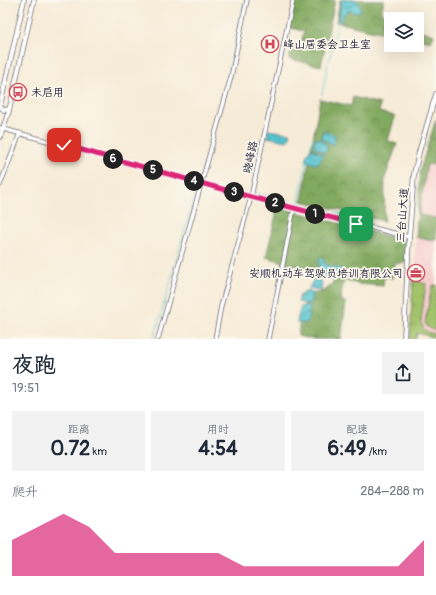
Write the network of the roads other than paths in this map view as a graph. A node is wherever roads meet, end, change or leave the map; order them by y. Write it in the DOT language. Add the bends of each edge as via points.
graph roads {
  1 [pos="24,0"];
  2 [pos="34,0"];
  3 [pos="247,0"];
  4 [pos="293,0"];
  5 [pos="436,94"];
  6 [pos="0,106"];
  7 [pos="9,109"];
  8 [pos="2,129"];
  9 [pos="20,133"];
  10 [pos="0,137"];
  11 [pos="202,183"];
  12 [pos="0,185"];
  13 [pos="251,197"];
  14 [pos="294,208"];
  15 [pos="409,238"];
  16 [pos="158,339"];
  17 [pos="215,339"];
  18 [pos="268,339"];
  19 [pos="404,339"];
  1 -- 6 [label="main road"];
  2 -- 7 [label="main road"];
  3 -- 11 [label="street" via="231,78"];
  4 -- 13 [label="street, 晓峰路"];
  5 -- 15 [label="main road, 三台山大道" via="418,152"];
  6 -- 7 [label="main road" via="4,110"];
  7 -- 8 [label="main road"];
  8 -- 9 [label="street"];
  8 -- 10 [label="main road"];
  9 -- 11 [label="street"];
  9 -- 12 [label="street"];
  11 -- 13 [label="street"];
  11 -- 16 [label="street"];
  13 -- 14 [label="street"];
  13 -- 17 [label="street, 晓峰路" via="221,306"];
  14 -- 15 [label="street"];
  14 -- 18 [label="street"];
  15 -- 19 [label="main road, 三台山大道"];
}
